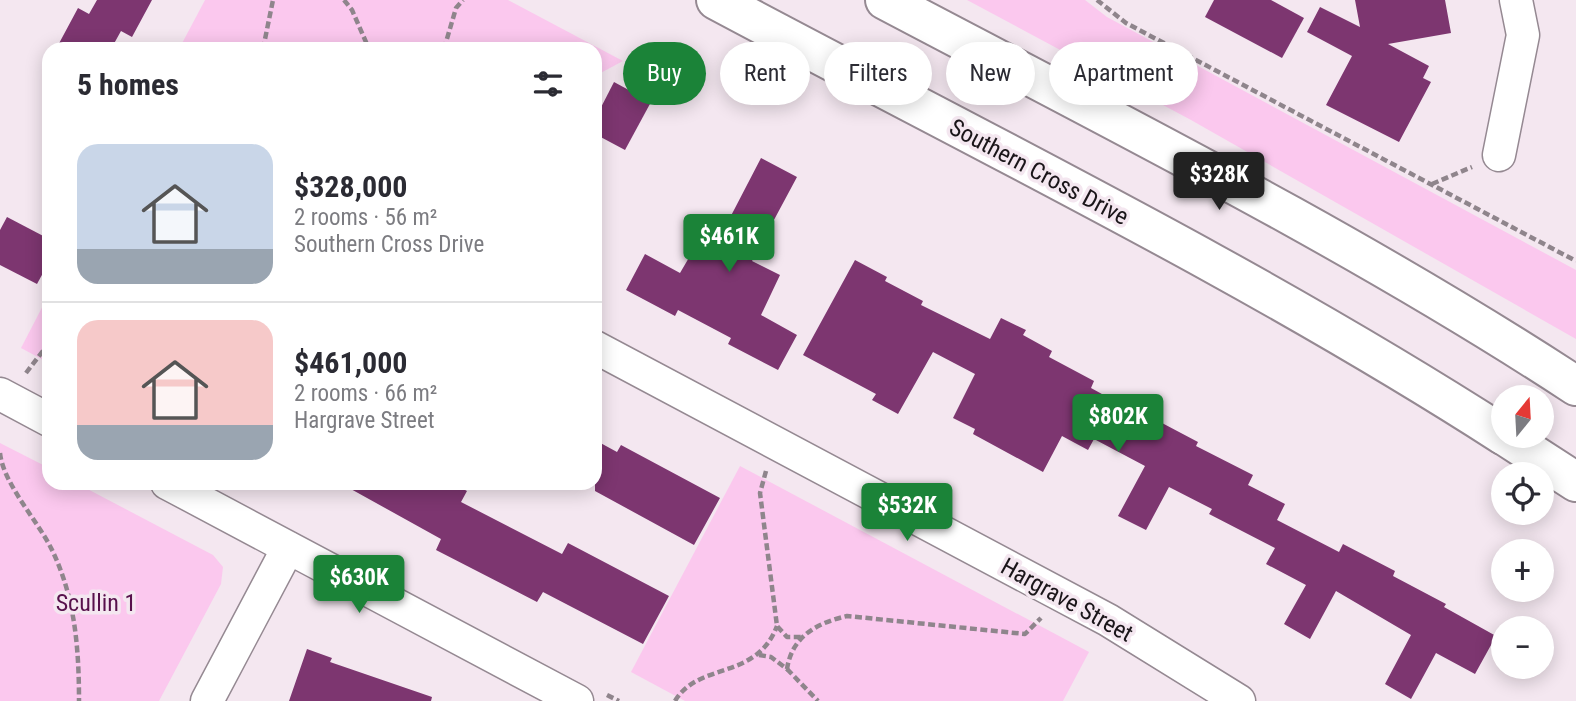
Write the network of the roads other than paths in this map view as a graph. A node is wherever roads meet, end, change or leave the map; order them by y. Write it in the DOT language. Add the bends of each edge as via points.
graph roads {
  1 [pos="716,0"];
  2 [pos="885,0"];
  3 [pos="1516,0"];
  4 [pos="1499,155"];
  5 [pos="602,351"];
  6 [pos="1576,387"];
  7 [pos="0,394"];
  8 [pos="42,416"];
  9 [pos="1491,427"];
  10 [pos="1524,448"];
  11 [pos="1576,482"];
  12 [pos="180,490"];
  13 [pos="288,548"];
  14 [pos="207,701"];
  15 [pos="577,701"];
  16 [pos="1239,701"];
  1 -- 9 [label="main road, Southern Cross Drive" via="1247,282"];
  2 -- 6 [label="main road" via="1323,234 1478,322"];
  3 -- 4 [label="street" via="1523,34"];
  5 -- 16 [label="street, Hargrave Street" via="1108,620"];
  7 -- 8 [label="street"];
  10 -- 11 [label="main road, Southern Cross Drive"];
  12 -- 13 [label="street"];
  13 -- 14 [label="street"];
  13 -- 15 [label="street"];
}
